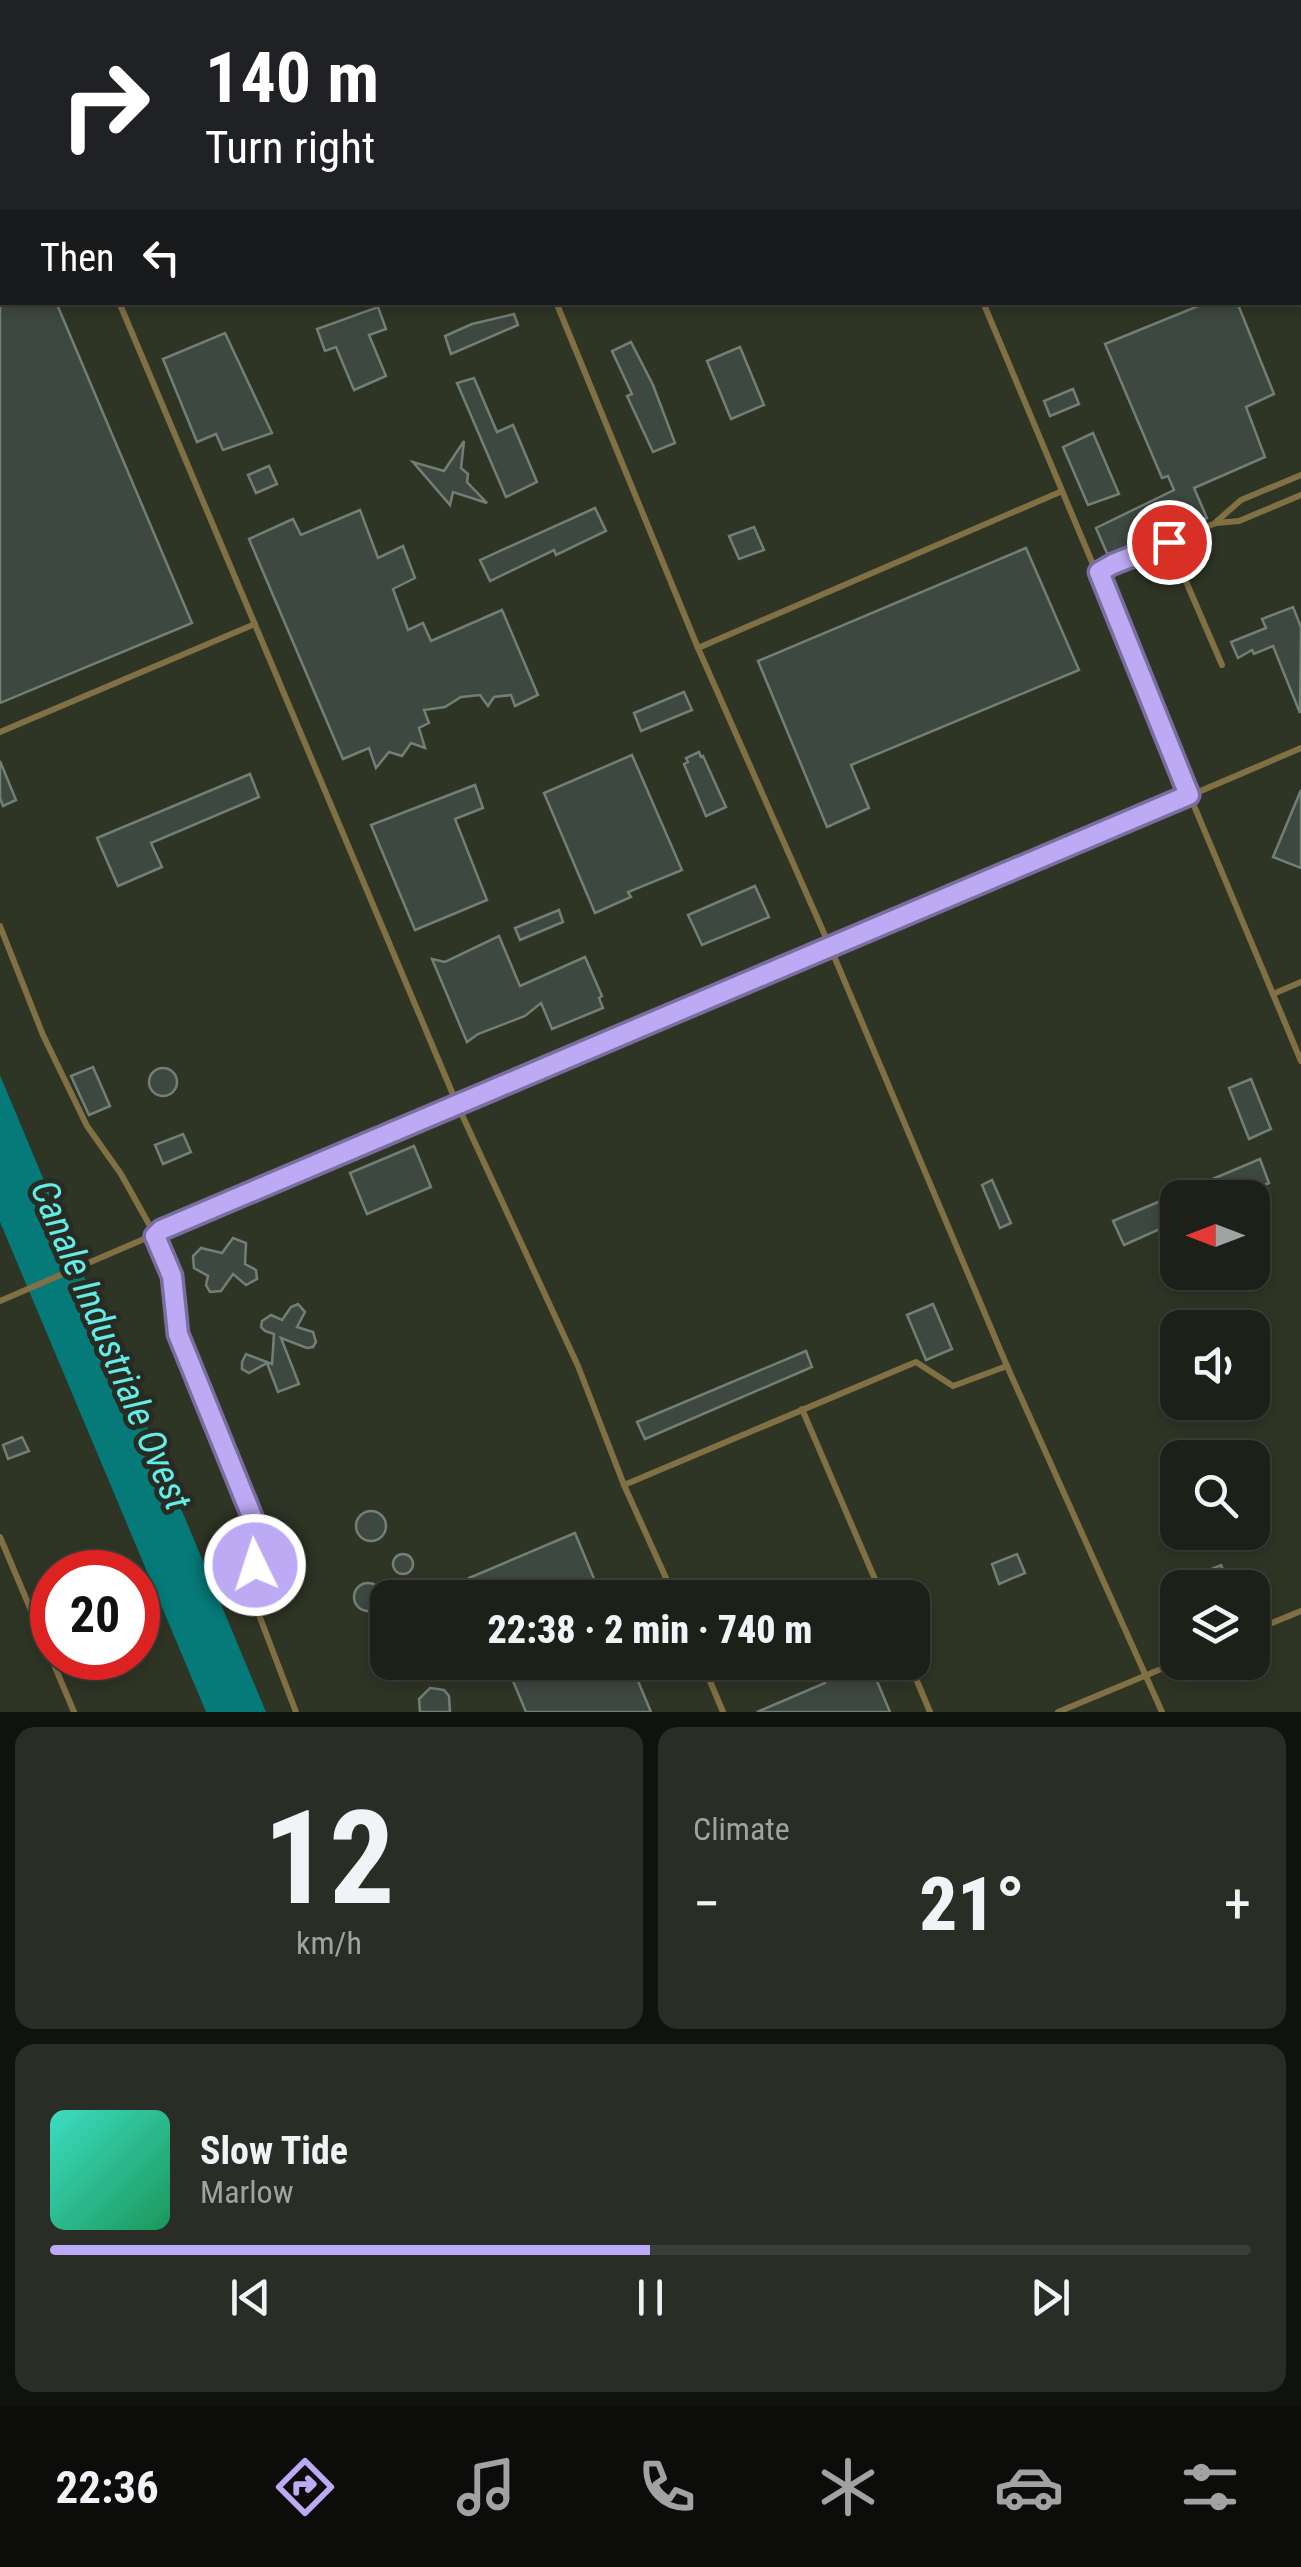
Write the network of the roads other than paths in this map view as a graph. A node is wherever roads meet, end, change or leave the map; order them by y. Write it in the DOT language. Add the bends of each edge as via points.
graph roads {
  1 [pos="120,305"];
  2 [pos="557,305"];
  3 [pos="984,305"];
  4 [pos="1301,475"];
  5 [pos="1060,492"];
  6 [pos="1301,495"];
  7 [pos="1216,522"];
  8 [pos="1169,542"];
  9 [pos="1099,572"];
  10 [pos="255,624"];
  11 [pos="698,648"];
  12 [pos="1222,666"];
  13 [pos="0,732"];
  14 [pos="1301,748"];
  15 [pos="1189,795"];
  16 [pos="0,926"];
  17 [pos="831,949"];
  18 [pos="1301,982"];
  19 [pos="1273,994"];
  20 [pos="1301,1061"];
  21 [pos="457,1104"];
  22 [pos="155,1236"];
  23 [pos="0,1302"];
  24 [pos="1008,1366"];
  25 [pos="802,1410"];
  26 [pos="624,1486"];
  27 [pos="0,1537"];
  28 [pos="667,1580"];
  29 [pos="875,1580"];
  30 [pos="1301,1611"];
  31 [pos="1270,1624"];
  32 [pos="1160,1669"];
  33 [pos="1146,1675"];
  34 [pos="710,1680"];
  35 [pos="917,1680"];
  36 [pos="74,1712"];
  37 [pos="296,1712"];
  38 [pos="724,1712"];
  39 [pos="930,1712"];
  40 [pos="1058,1712"];
  41 [pos="1162,1712"];
  1 -- 10 [label="lane"];
  2 -- 11 [label="lane"];
  3 -- 5 [label="lane"];
  4 -- 7 [label="lane" via="1241,500"];
  5 -- 9 [label="lane"];
  5 -- 11 [label="lane"];
  6 -- 7 [label="lane" via="1239,521"];
  7 -- 8 [label="lane"];
  8 -- 9 [label="lane"];
  8 -- 12 [label="lane"];
  9 -- 15 [label="lane"];
  10 -- 13 [label="lane"];
  10 -- 21 [label="lane"];
  11 -- 17 [label="lane"];
  14 -- 15 [label="lane"];
  15 -- 17 [label="lane"];
  15 -- 19 [label="lane"];
  16 -- 22 [label="lane" via="87,1126"];
  17 -- 21 [label="lane"];
  17 -- 24 [label="lane"];
  18 -- 19 [label="lane"];
  19 -- 20 [label="lane"];
  21 -- 22 [label="lane"];
  21 -- 26 [label="lane" via="578,1366"];
  22 -- 23 [label="lane"];
  22 -- 37 [label="lane" via="172,1276 178,1334 260,1536 251,1594"];
  24 -- 25 [label="lane" via="953,1386 916,1362"];
  24 -- 33 [label="lane"];
  25 -- 26 [label="lane"];
  25 -- 29 [label="lane"];
  26 -- 28 [label="lane"];
  27 -- 36 [label="lane"];
  30 -- 31 [label="lane"];
  32 -- 33 [label="lane"];
  33 -- 40 [label="lane"];
  33 -- 41 [label="lane"];
  34 -- 38 [label="lane"];
  35 -- 39 [label="lane"];
}
